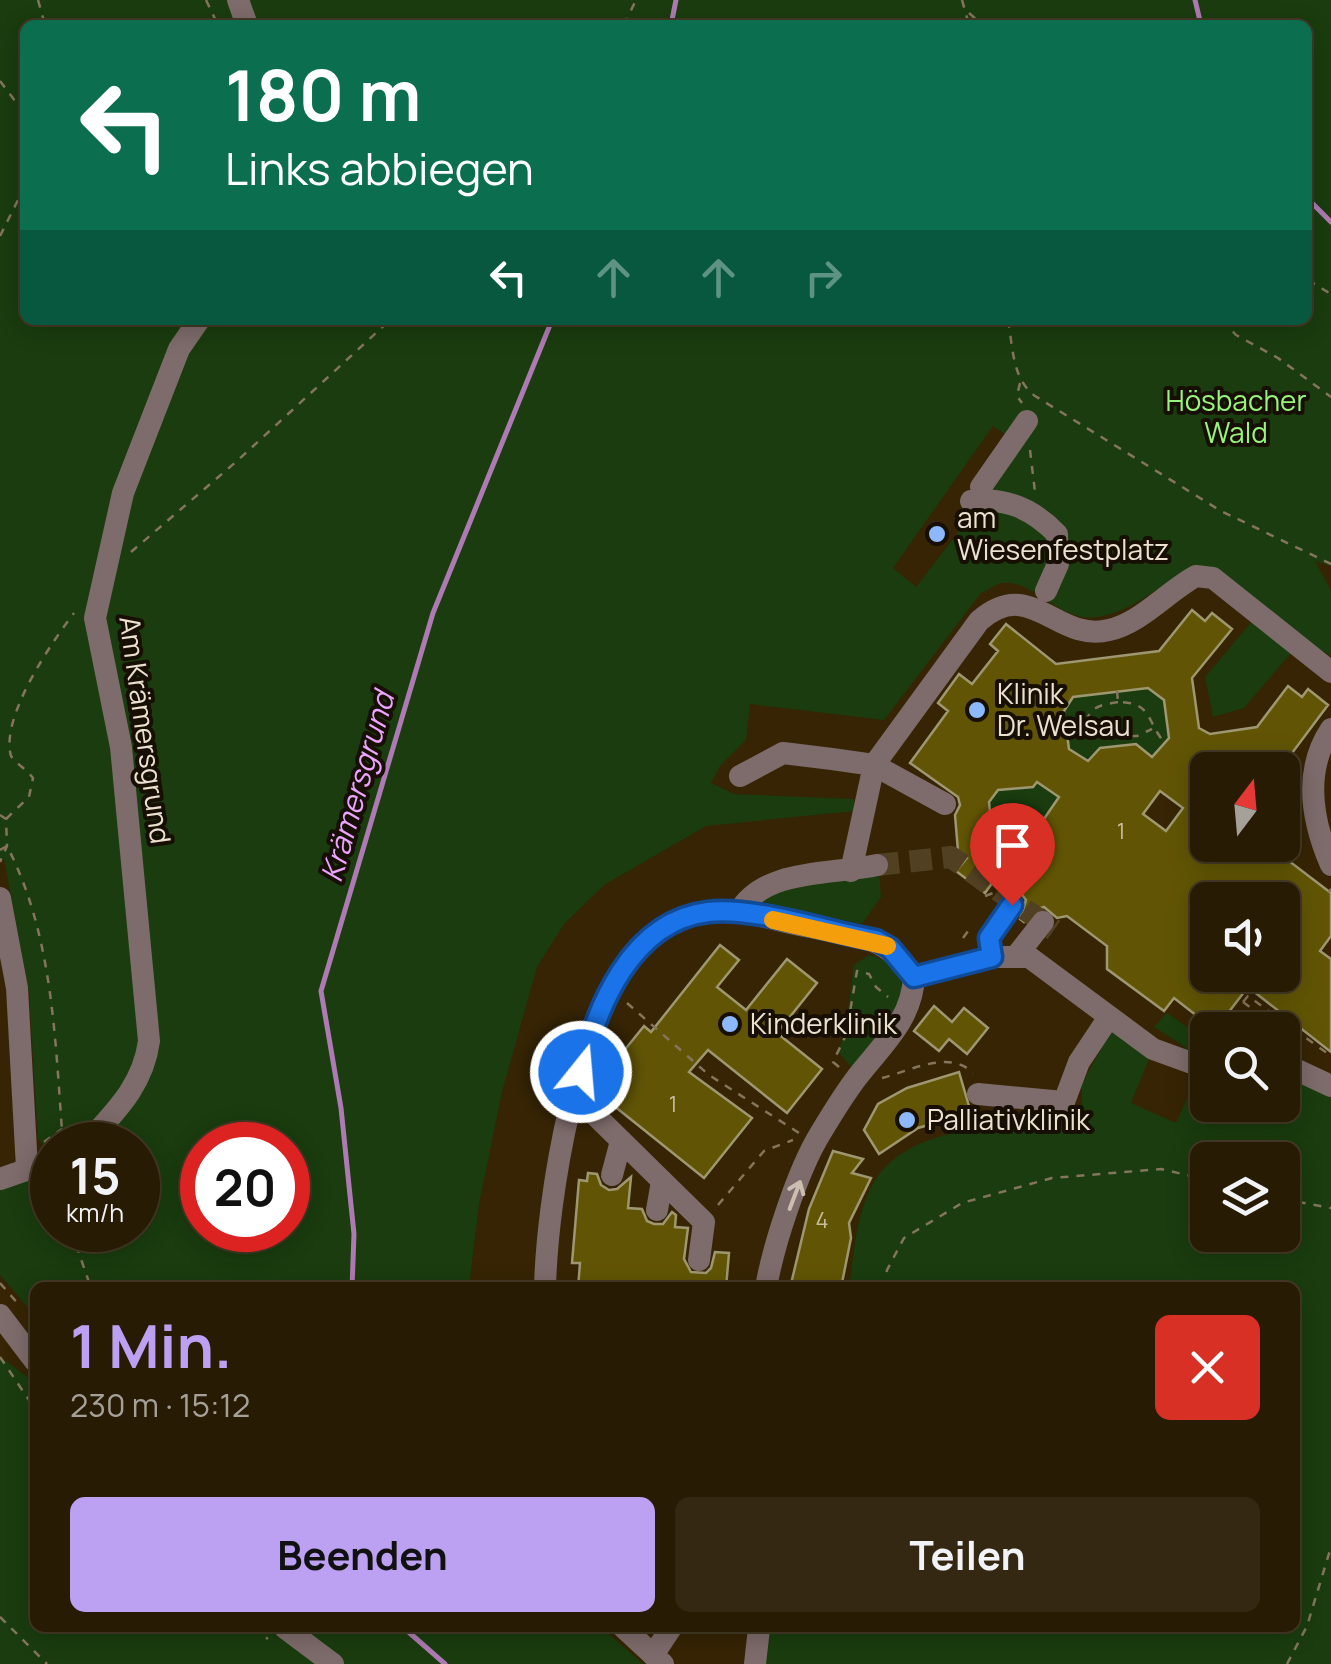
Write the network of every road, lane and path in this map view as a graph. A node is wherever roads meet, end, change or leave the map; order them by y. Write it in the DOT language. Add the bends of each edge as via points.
graph roads {
  1 [pos="962,0"];
  2 [pos="966,10"];
  3 [pos="968,20"];
  4 [pos="977,20"];
  5 [pos="0,81"];
  6 [pos="20,107"];
  7 [pos="20,196"];
  8 [pos="0,236"];
  9 [pos="195,325"];
  10 [pos="385,325"];
  11 [pos="1009,325"];
  12 [pos="1227,325"];
  13 [pos="1020,380"];
  14 [pos="1331,397"];
  15 [pos="1026,415"];
  16 [pos="1331,564"];
  17 [pos="103,576"];
  18 [pos="1037,601"];
  19 [pos="80,605"];
  20 [pos="1331,672"];
  21 [pos="1117,692"];
  22 [pos="1118,702"];
  23 [pos="1152,729"];
  24 [pos="1331,729"];
  25 [pos="1165,742"];
  26 [pos="874,765"];
  27 [pos="740,776"];
  28 [pos="945,804"];
  29 [pos="0,814"];
  30 [pos="6,819"];
  31 [pos="7,846"];
  32 [pos="0,850"];
  33 [pos="0,862"];
  34 [pos="877,865"];
  35 [pos="1331,865"];
  36 [pos="852,871"];
  37 [pos="984,896"];
  38 [pos="0,898"];
  39 [pos="1005,898"];
  40 [pos="739,912"];
  41 [pos="1043,922"];
  42 [pos="1017,955"];
  43 [pos="992,957"];
  44 [pos="914,977"];
  45 [pos="610,990"];
  46 [pos="1256,1012"];
  47 [pos="1270,1012"];
  48 [pos="905,1018"];
  49 [pos="1109,1018"];
  50 [pos="1300,1034"];
  51 [pos="1331,1056"];
  52 [pos="832,1062"];
  53 [pos="1190,1062"];
  54 [pos="964,1064"];
  55 [pos="913,1069"];
  56 [pos="1300,1072"];
  57 [pos="1331,1086"];
  58 [pos="978,1094"];
  59 [pos="574,1103"];
  60 [pos="61,1122"];
  61 [pos="105,1122"];
  62 [pos="620,1141"];
  63 [pos="30,1167"];
  64 [pos="27,1168"];
  65 [pos="612,1175"];
  66 [pos="1190,1176"];
  67 [pos="0,1179"];
  68 [pos="662,1181"];
  69 [pos="1300,1202"];
  70 [pos="1331,1208"];
  71 [pos="657,1210"];
  72 [pos="704,1222"];
  73 [pos="79,1252"];
  74 [pos="699,1260"];
  75 [pos="89,1282"];
  76 [pos="546,1282"];
  77 [pos="768,1282"];
  78 [pos="885,1282"];
  79 [pos="0,1315"];
  80 [pos="30,1354"];
  81 [pos="0,1358"];
  82 [pos="30,1402"];
  83 [pos="1331,1547"];
  84 [pos="0,1617"];
  85 [pos="289,1632"];
  86 [pos="628,1632"];
  87 [pos="669,1632"];
  88 [pos="759,1632"];
  89 [pos="658,1660"];
  90 [pos="47,1664"];
  91 [pos="333,1664"];
  92 [pos="755,1664"];
  93 [pos="1287,1664"];
  1 -- 2 [label="path"];
  2 -- 3 [label="path"];
  2 -- 4 [label="path"];
  5 -- 6 [label="path"];
  7 -- 8 [label="path"];
  9 -- 17 [label="street, Am Krämersgrund" via="123,493"];
  10 -- 17 [label="path"];
  11 -- 13 [label="path"];
  12 -- 14 [label="path"];
  13 -- 15 [label="path" via="1017,396"];
  13 -- 16 [label="path" via="1158,476"];
  15 -- 18 [label="street" via="976,494 1037,513 1056,534 1058,564"];
  17 -- 61 [label="street, Am Krämersgrund" via="95,618 120,746 149,1040 136,1087"];
  18 -- 20 [label="street" via="1061,624 1108,630 1196,576 1213,578"];
  18 -- 26 [label="street" via="994,607 979,621"];
  19 -- 30 [label="path" via="17,691 4,731 10,755 33,778 30,797"];
  21 -- 22 [label="path"];
  22 -- 23 [label="path" via="1142,707"];
  22 -- 23 [label="path" via="1095,706 1087,716 1091,736 1137,736"];
  23 -- 25 [label="path"];
  24 -- 35 [label="street" via="1314,768 1316,831"];
  26 -- 27 [label="street" via="783,753"];
  26 -- 28 [label="street"];
  26 -- 36 [label="street"];
  29 -- 30 [label="path"];
  30 -- 31 [label="path"];
  31 -- 32 [label="path"];
  31 -- 33 [label="path"];
  31 -- 60 [label="path" via="39,927"];
  34 -- 36 [label="street"];
  36 -- 40 [label="street" via="778,881 748,897"];
  37 -- 39 [label="path"];
  38 -- 64 [label="street" via="18,988"];
  39 -- 43 [label="street" via="989,938"];
  40 -- 44 [label="street" via="876,940"];
  40 -- 45 [label="street" via="706,912 674,924 639,946"];
  41 -- 42 [label="street"];
  42 -- 43 [label="street"];
  42 -- 49 [label="street" via="1029,957"];
  43 -- 44 [label="street"];
  44 -- 48 [label="street"];
  45 -- 59 [label="street" via="588,1042"];
  45 -- 72 [label="path" via="709,1076 804,1136 764,1151"];
  46 -- 47 [label="path" via="1242,1002 1248,996"];
  48 -- 52 [label="path" via="870,974 856,971 846,1034"];
  77 -- 48 [label="street, one-way" via="817,1138"];
  49 -- 53 [label="street" via="1153,1049"];
  49 -- 58 [label="street" via="1079,1062 1064,1102"];
  50 -- 51 [label="path"];
  54 -- 55 [label="path" via="938,1061"];
  56 -- 57 [label="street"];
  59 -- 62 [label="street"];
  59 -- 76 [label="street" via="557,1175"];
  62 -- 65 [label="street"];
  62 -- 68 [label="street"];
  63 -- 64 [label="street"];
  64 -- 67 [label="street"];
  66 -- 78 [label="path" via="1161,1169 1052,1178 962,1203 904,1238"];
  68 -- 71 [label="street"];
  68 -- 72 [label="street"];
  69 -- 70 [label="path"];
  72 -- 74 [label="street"];
  73 -- 75 [label="path"];
  79 -- 80 [label="street"];
  81 -- 82 [label="path"];
  83 -- 93 [label="path" via="1307,1626"];
  84 -- 90 [label="path"];
  85 -- 91 [label="street"];
  86 -- 89 [label="street"];
  87 -- 89 [label="street"];
  88 -- 92 [label="street"];
}
